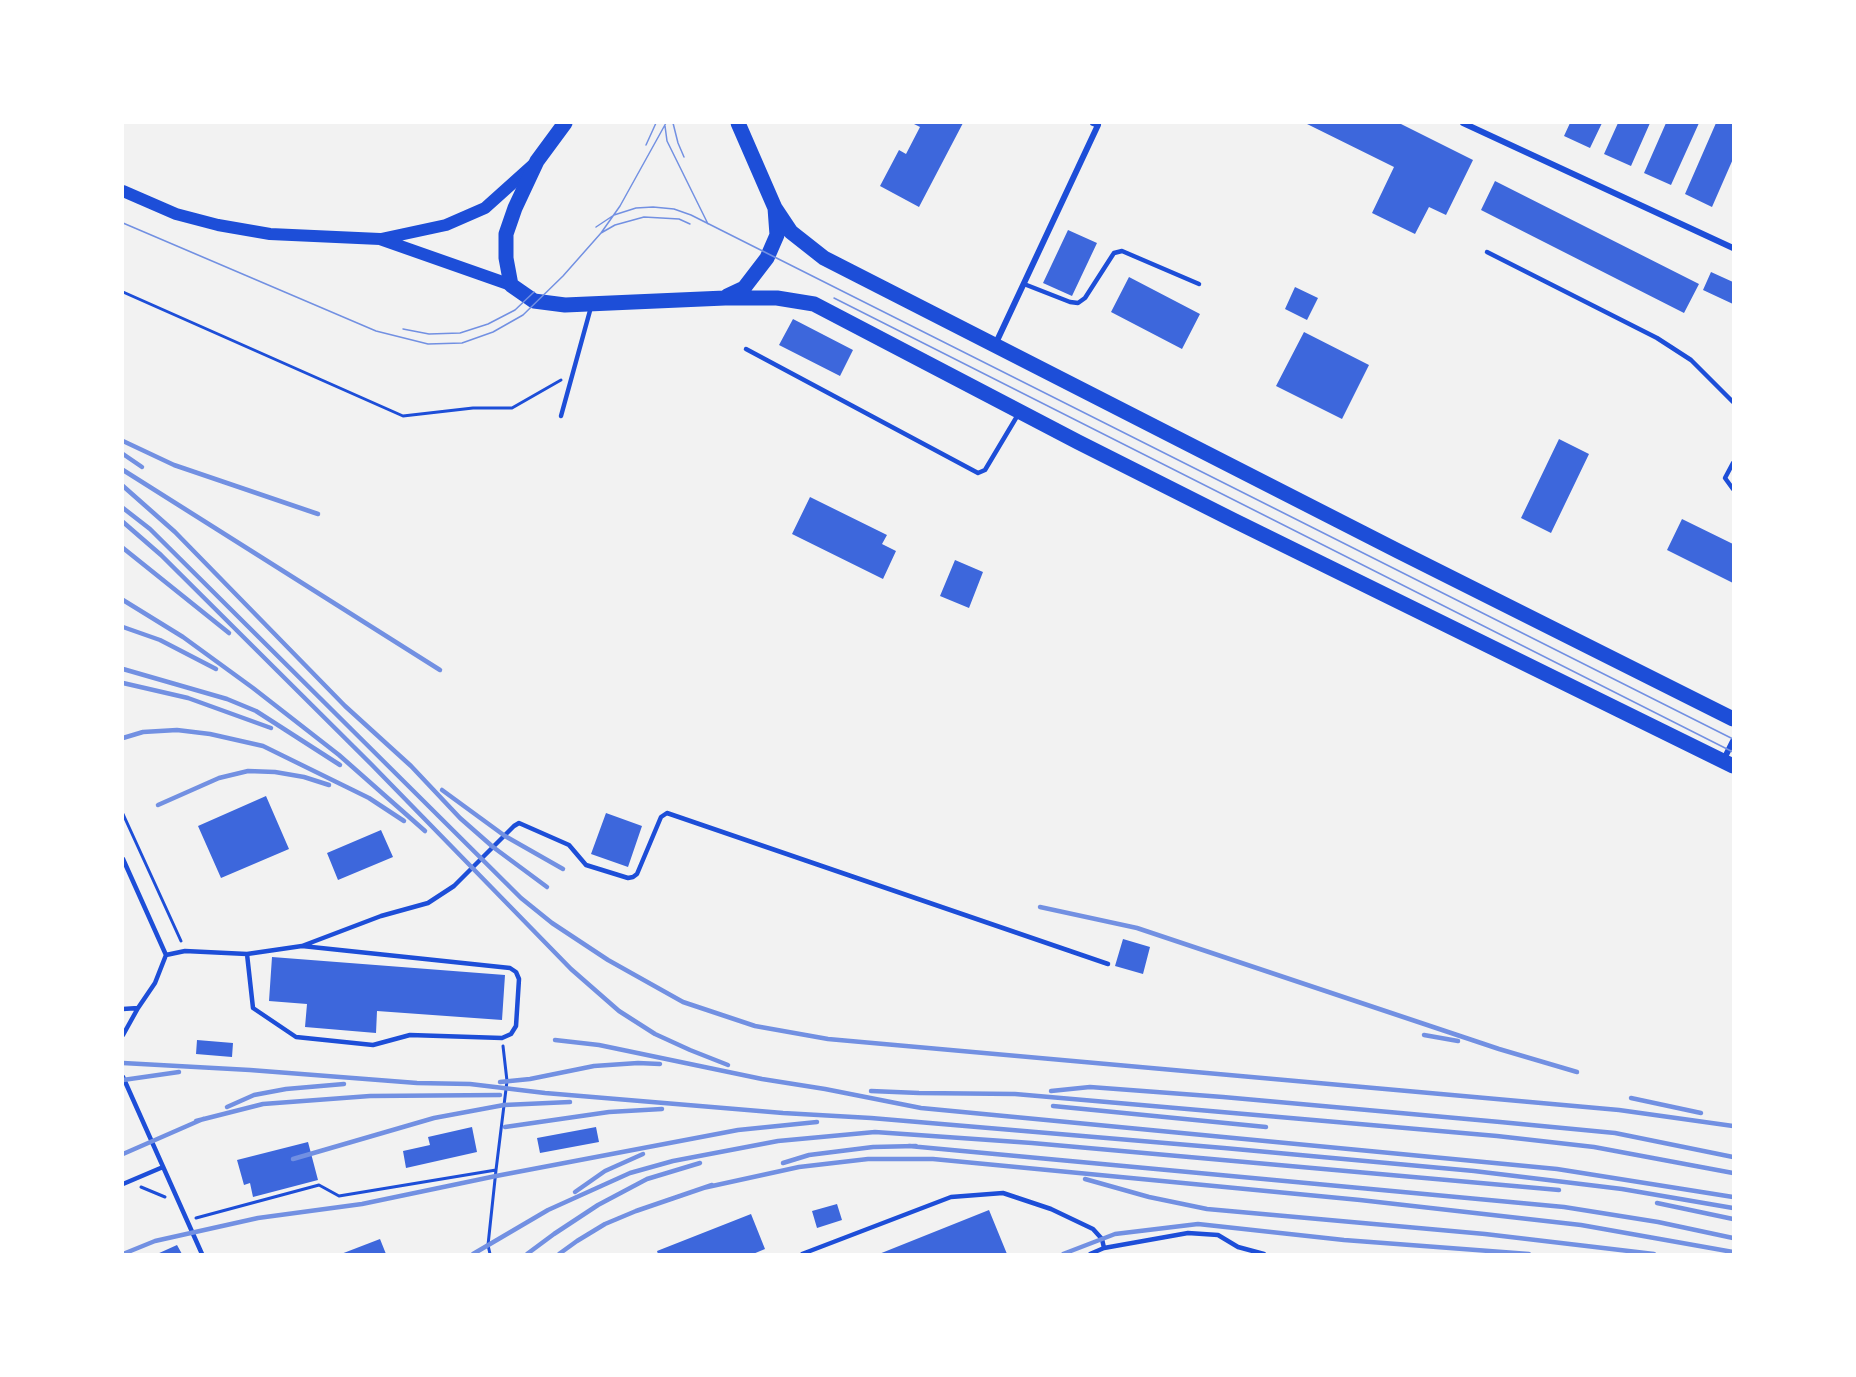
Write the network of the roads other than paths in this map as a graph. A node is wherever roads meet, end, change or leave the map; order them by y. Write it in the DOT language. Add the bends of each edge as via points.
graph roads {
  1 [pos="565,123"];
  2 [pos="738,123"];
  3 [pos="1093,123"];
  4 [pos="1462,123"];
  5 [pos="537,161"];
  6 [pos="123,191"];
  7 [pos="775,208"];
  8 [pos="380,239"];
  9 [pos="1733,248"];
  10 [pos="1487,252"];
  11 [pos="1024,284"];
  12 [pos="1199,284"];
  13 [pos="511,285"];
  14 [pos="725,298"];
  15 [pos="592,304"];
  16 [pos="995,345"];
  17 [pos="746,349"];
  18 [pos="1733,402"];
  19 [pos="1020,411"];
  20 [pos="561,416"];
  21 [pos="1733,464"];
  22 [pos="1733,489"];
  23 [pos="1733,719"];
  24 [pos="1733,741"];
  25 [pos="1728,764"];
  26 [pos="123,859"];
  27 [pos="302,946"];
  28 [pos="247,954"];
  29 [pos="166,955"];
  30 [pos="1108,964"];
  31 [pos="138,1008"];
  32 [pos="123,1009"];
  33 [pos="123,1035"];
  34 [pos="123,1077"];
  35 [pos="163,1167"];
  36 [pos="123,1184"];
  37 [pos="1104,1248"];
  38 [pos="202,1254"];
  39 [pos="802,1254"];
  40 [pos="1090,1254"];
  41 [pos="1264,1254"];
  1 -- 5 [label="main road"];
  2 -- 7 [label="main road"];
  3 -- 11 [label="street" via="1098,126"];
  4 -- 9 [label="street"];
  5 -- 8 [label="main road" via="485,208 446,225"];
  5 -- 13 [label="main road" via="506,234"];
  6 -- 8 [label="main road" via="176,214 218,225 270,234"];
  7 -- 14 [label="main road" via="777,235 767,258 744,288"];
  7 -- 16 [label="main road" via="791,232 824,258"];
  8 -- 13 [label="main road"];
  10 -- 18 [label="lane" via="1657,338 1691,360"];
  11 -- 12 [label="lane" via="1078,303 1114,253 1122,251"];
  11 -- 16 [label="street"];
  13 -- 15 [label="main road" via="534,301"];
  14 -- 15 [label="main road"];
  14 -- 19 [label="main road" via="777,297 814,304"];
  15 -- 20 [label="lane"];
  16 -- 23 [label="main road"];
  17 -- 19 [label="lane" via="978,473 985,470"];
  19 -- 25 [label="main road" via="1308,558"];
  21 -- 22 [label="lane" via="1725,478"];
  24 -- 25 [label="street"];
  26 -- 29 [label="lane"];
  27 -- 28 [label="lane"];
  27 -- 28 [label="lane" via="513,969 519,980 516,1026 502,1038 410,1035 373,1045 296,1037 253,1008"];
  27 -- 30 [label="lane" via="428,903 462,879 516,824 569,845 586,865 633,877 661,817 668,813"];
  28 -- 29 [label="lane" via="185,951"];
  29 -- 31 [label="lane" via="155,983"];
  31 -- 32 [label="lane"];
  31 -- 33 [label="lane"];
  34 -- 35 [label="lane"];
  35 -- 36 [label="lane"];
  35 -- 38 [label="lane"];
  37 -- 39 [label="lane" via="1093,1229 1003,1192 951,1197"];
  37 -- 40 [label="lane"];
  37 -- 41 [label="lane" via="1188,1233 1218,1235"];
}
